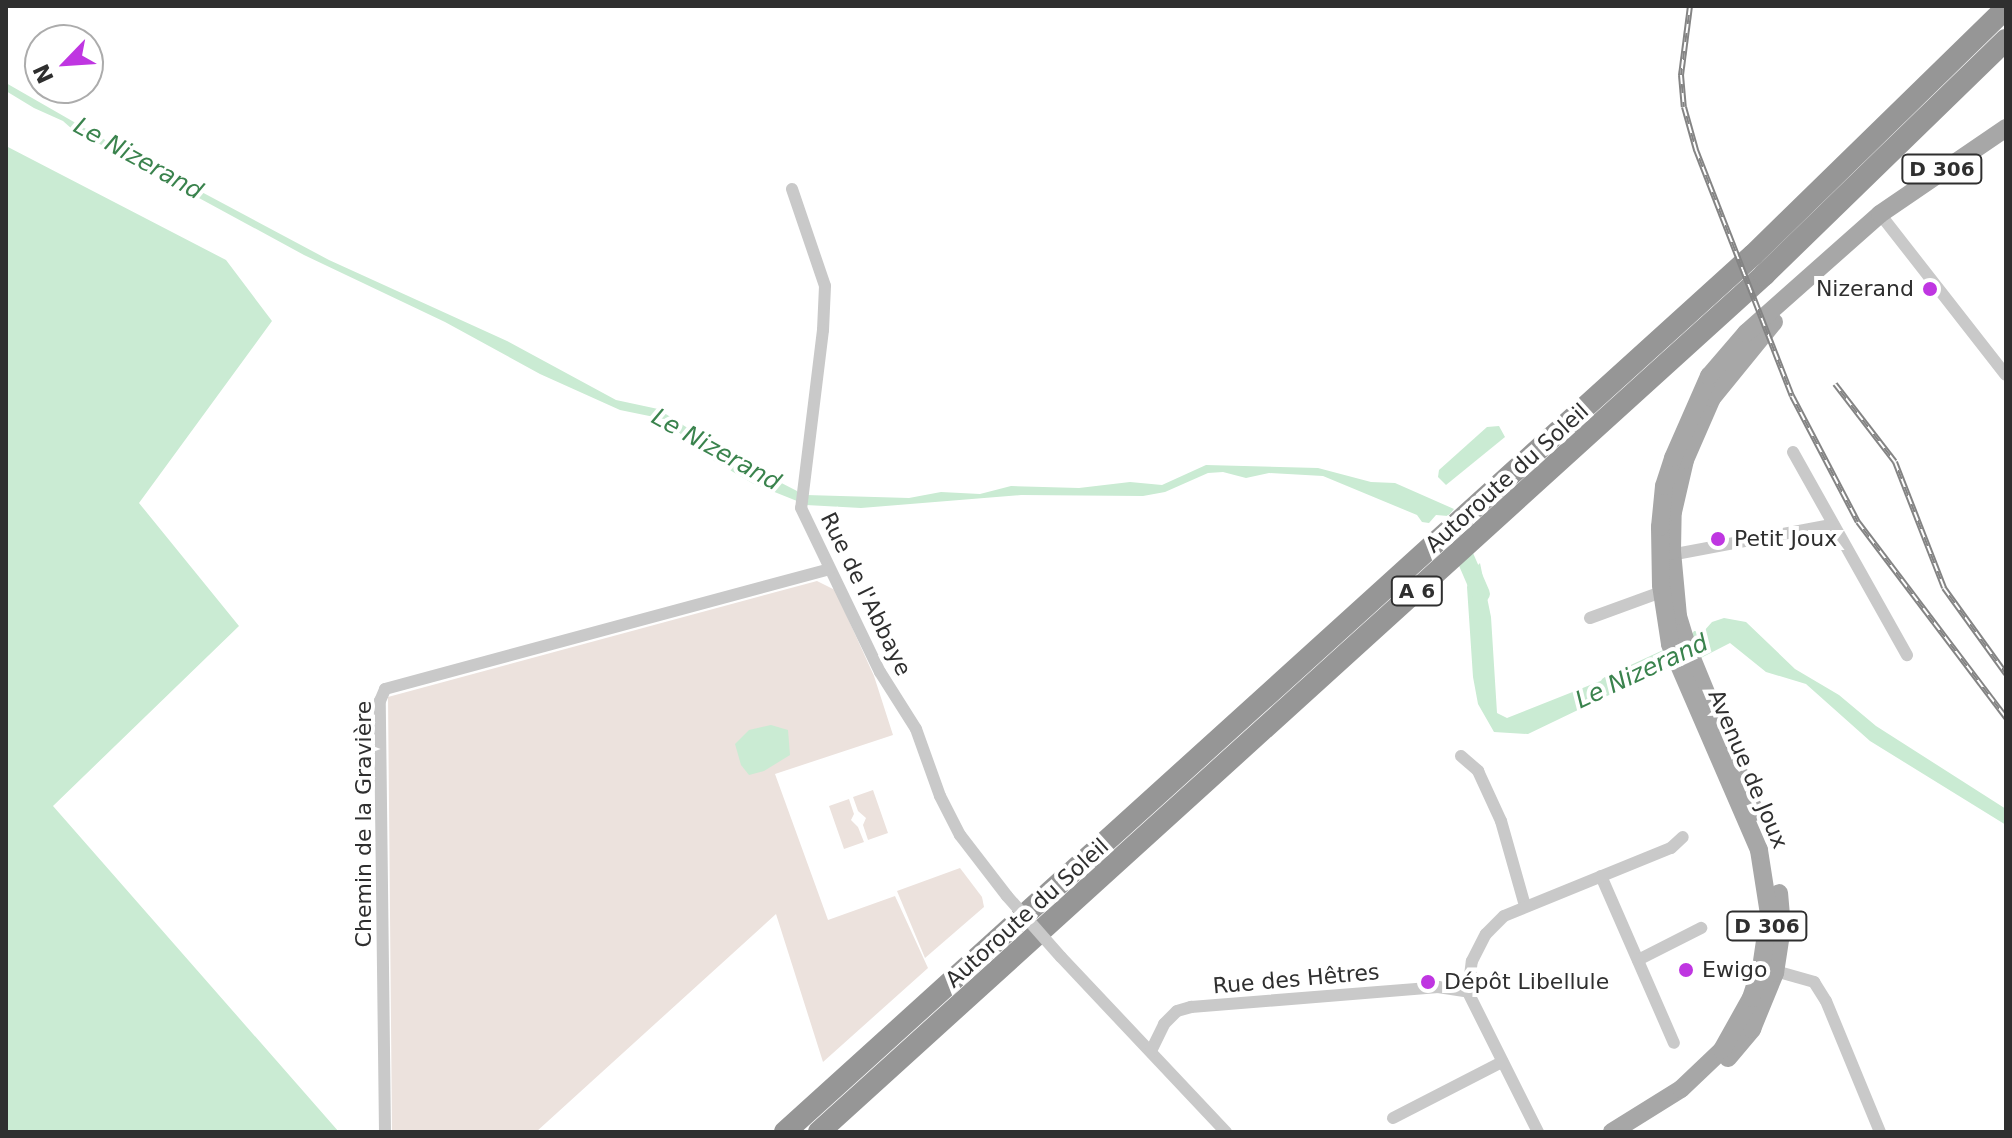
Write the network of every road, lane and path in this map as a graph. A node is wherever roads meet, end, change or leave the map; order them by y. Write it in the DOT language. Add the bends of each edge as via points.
graph roads {
  1 [pos="2006,8"];
  2 [pos="2006,40"];
  3 [pos="2006,128"];
  4 [pos="2006,142"];
  5 [pos="792,189"];
  6 [pos="1884,218"];
  7 [pos="2006,375"];
  8 [pos="1793,452"];
  9 [pos="1831,525"];
  10 [pos="1666,556"];
  11 [pos="829,569"];
  12 [pos="1668,590"];
  13 [pos="1590,618"];
  14 [pos="1907,655"];
  15 [pos="1461,756"];
  16 [pos="1683,837"];
  17 [pos="1601,876"];
  18 [pos="1525,906"];
  19 [pos="1701,928"];
  20 [pos="1638,960"];
  21 [pos="1768,969"];
  22 [pos="1468,992"];
  23 [pos="1674,1043"];
  24 [pos="1151,1051"];
  25 [pos="1502,1062"];
  26 [pos="1393,1118"];
  27 [pos="385,1132"];
  28 [pos="785,1132"];
  29 [pos="819,1132"];
  30 [pos="1226,1132"];
  31 [pos="1538,1132"];
  32 [pos="1612,1132"];
  33 [pos="1631,1132"];
  34 [pos="1880,1132"];
  1 -- 28 [label="highway, Autoroute du Soleil / A 6" via="1763,246"];
  2 -- 29 [label="highway, Autoroute du Soleil / A 6" via="1764,275"];
  3 -- 6 [label="main road, Avenue de Joux / D 306"];
  4 -- 6 [label="main road, Avenue de Joux / D 306"];
  5 -- 11 [label="street, Rue de l'Abbaye" via="825,286 801,508"];
  6 -- 7 [label="street"];
  6 -- 10 [label="main road, Avenue de Joux / D 306" via="1746,333 1709,376 1664,486"];
  8 -- 9 [label="street"];
  9 -- 10 [label="street"];
  9 -- 14 [label="street"];
  10 -- 12 [label="main road, Avenue de Joux / D 306"];
  11 -- 24 [label="street, Rue de l'Abbaye, bridge" via="880,672 916,729 960,835 1007,896"];
  11 -- 27 [label="street, Chemin de la Gravière" via="385,689 380,701"];
  12 -- 13 [label="street"];
  12 -- 21 [label="main road, Avenue de Joux / D 306" via="1688,669 1772,852 1782,927"];
  15 -- 18 [label="street" via="1478,771 1501,821"];
  16 -- 17 [label="street" via="1671,848"];
  17 -- 18 [label="street"];
  17 -- 20 [label="street"];
  18 -- 22 [label="street" via="1504,916 1486,934 1472,961"];
  19 -- 20 [label="street"];
  20 -- 23 [label="street"];
  21 -- 32 [label="main road, Avenue de Joux / D 306" via="1735,1029 1702,1073"];
  21 -- 33 [label="main road, Avenue de Joux / D 306" via="1758,1017 1736,1049 1698,1087"];
  21 -- 34 [label="street" via="1814,982"];
  22 -- 24 [label="street, Rue des Hêtres" via="1438,987 1191,1007 1177,1011 1164,1024"];
  22 -- 25 [label="street"];
  24 -- 30 [label="street"];
  25 -- 26 [label="street"];
  25 -- 31 [label="street"];
}
